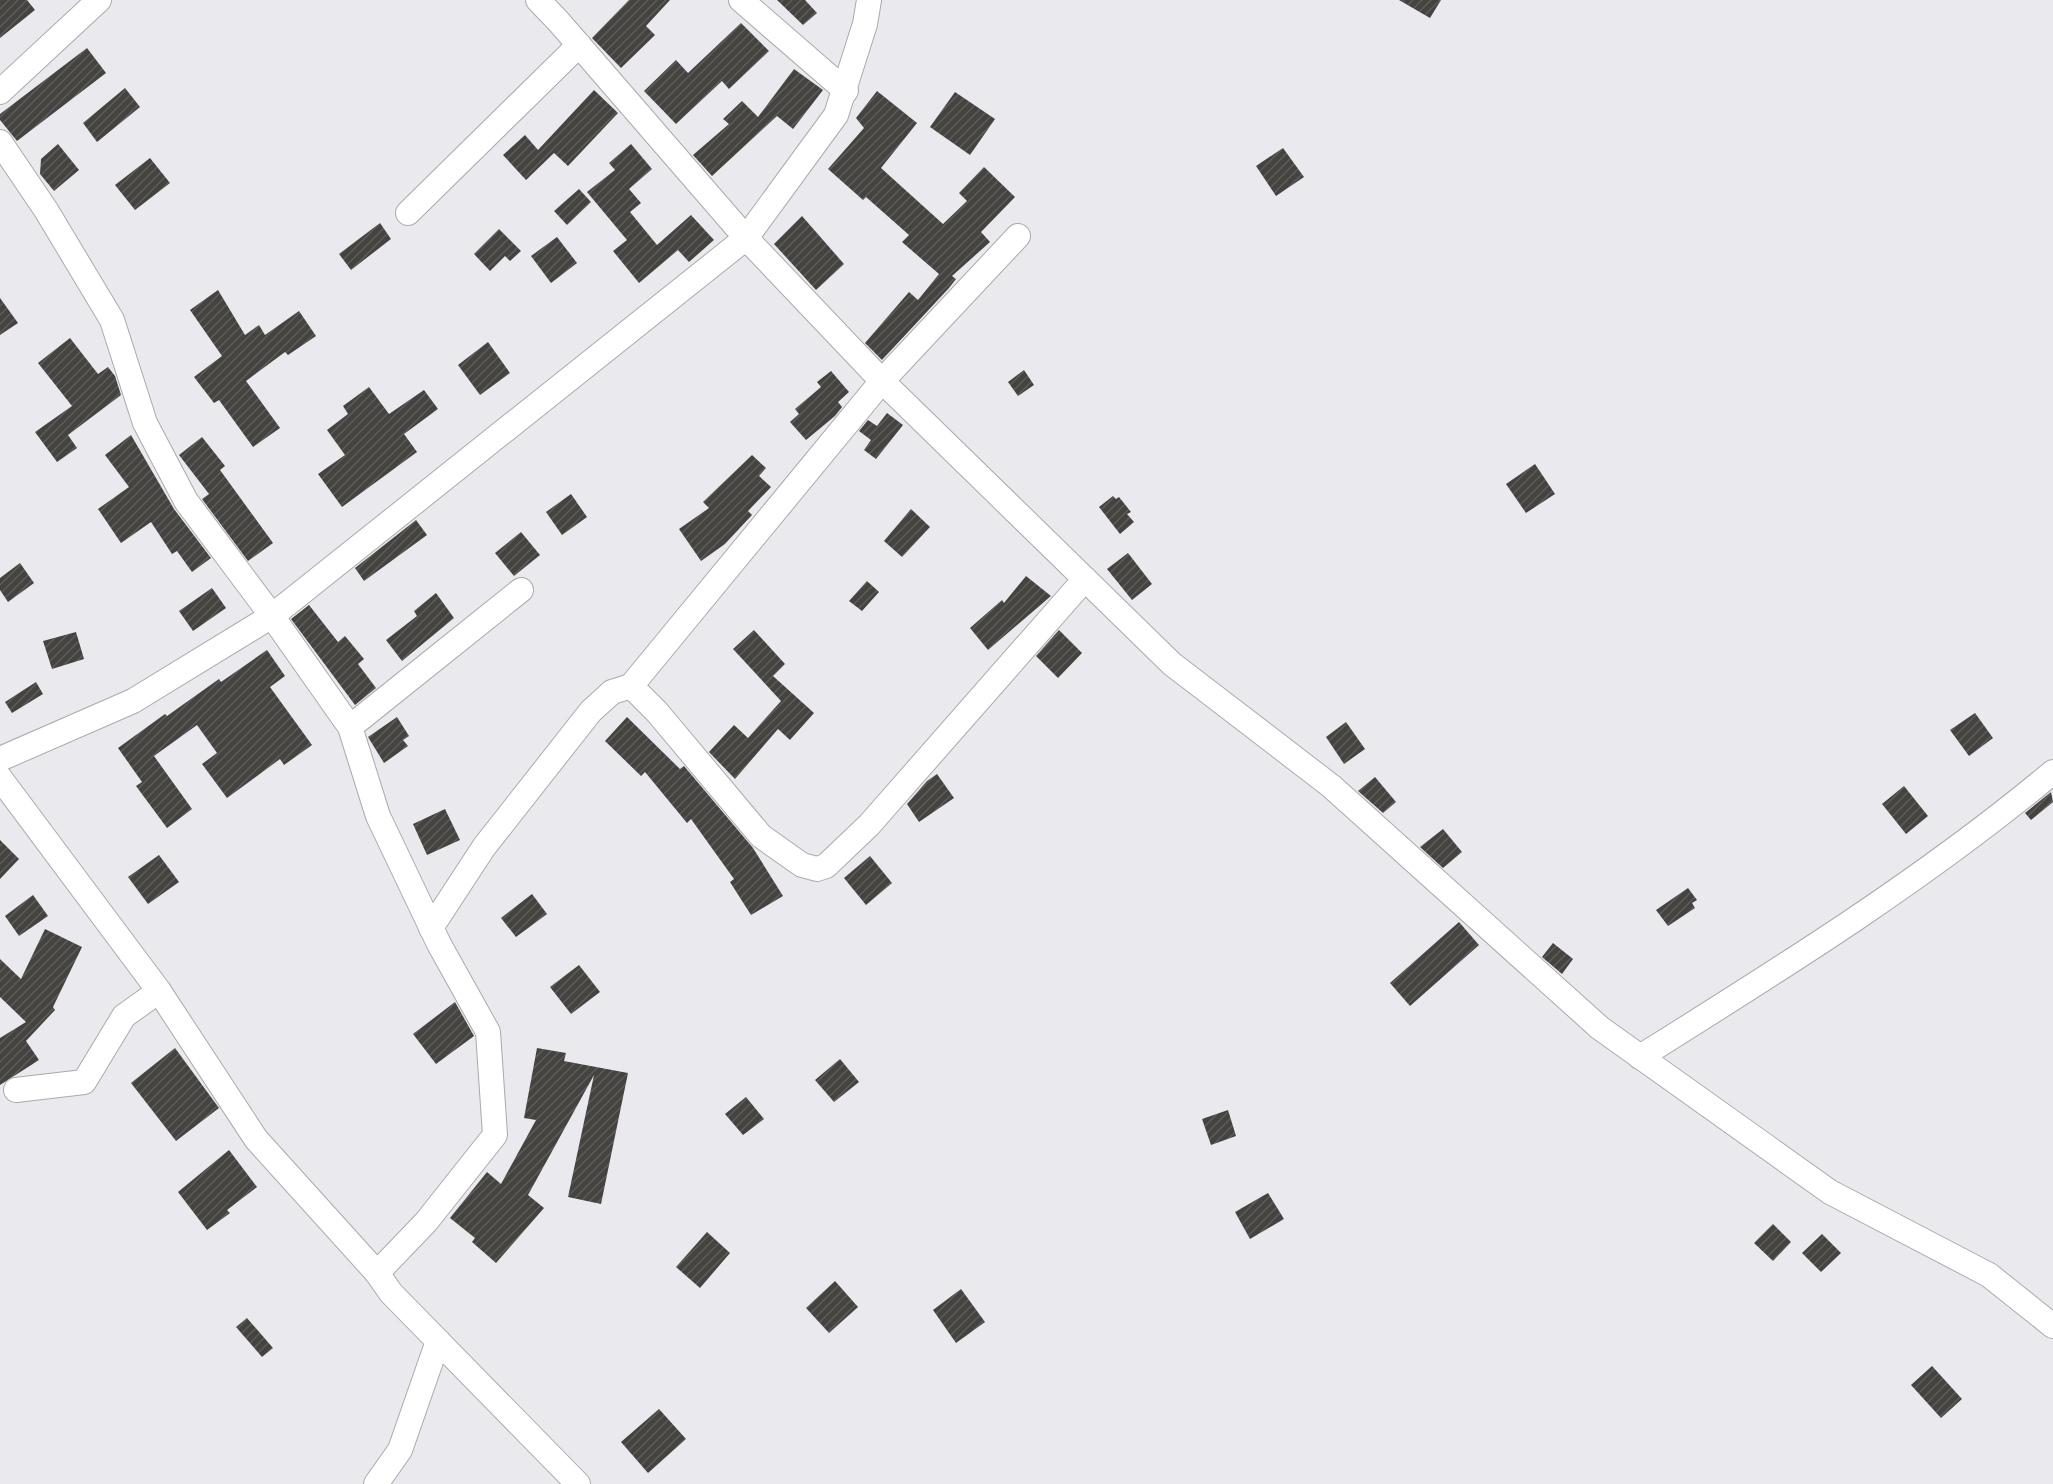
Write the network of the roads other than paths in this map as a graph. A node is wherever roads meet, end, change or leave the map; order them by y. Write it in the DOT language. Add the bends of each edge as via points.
graph roads {
  1 [pos="99,0"];
  2 [pos="538,0"];
  3 [pos="741,0"];
  4 [pos="869,0"];
  5 [pos="579,45"];
  6 [pos="846,90"];
  7 [pos="0,92"];
  8 [pos="0,142"];
  9 [pos="408,213"];
  10 [pos="1018,236"];
  11 [pos="746,238"];
  12 [pos="882,381"];
  13 [pos="1085,579"];
  14 [pos="520,590"];
  15 [pos="272,616"];
  16 [pos="631,686"];
  17 [pos="350,727"];
  18 [pos="0,759"];
  19 [pos="2053,772"];
  20 [pos="0,778"];
  21 [pos="431,928"];
  22 [pos="159,991"];
  23 [pos="1640,1057"];
  24 [pos="16,1090"];
  25 [pos="377,1273"];
  26 [pos="2053,1326"];
  27 [pos="438,1341"];
  28 [pos="376,1484"];
  29 [pos="578,1484"];
  1 -- 7 [label="street"];
  2 -- 5 [label="street"];
  3 -- 6 [label="street"];
  4 -- 6 [label="street"];
  5 -- 9 [label="street"];
  5 -- 11 [label="street"];
  6 -- 11 [label="street" via="837,115"];
  8 -- 15 [label="street" via="112,320 145,423 186,501"];
  10 -- 12 [label="street"];
  11 -- 12 [label="street"];
  11 -- 15 [label="street"];
  12 -- 13 [label="street"];
  12 -- 16 [label="street"];
  13 -- 16 [label="street" via="869,825 826,866 817,869 801,865 761,836"];
  13 -- 23 [label="street" via="1172,664 1331,786 1600,1028"];
  14 -- 17 [label="street"];
  15 -- 17 [label="street"];
  15 -- 18 [label="street" via="133,701"];
  16 -- 21 [label="street" via="612,692 591,711 484,847"];
  17 -- 21 [label="street" via="378,816"];
  19 -- 23 [label="street" via="1995,821 1864,913"];
  20 -- 22 [label="street"];
  21 -- 25 [label="street" via="488,1032 495,1136 426,1222"];
  22 -- 24 [label="street" via="124,1017 84,1082"];
  22 -- 25 [label="street" via="256,1139"];
  23 -- 26 [label="street" via="1830,1192 1989,1275"];
  25 -- 27 [label="street"];
  27 -- 28 [label="street" via="400,1450"];
  27 -- 29 [label="street"];
}
